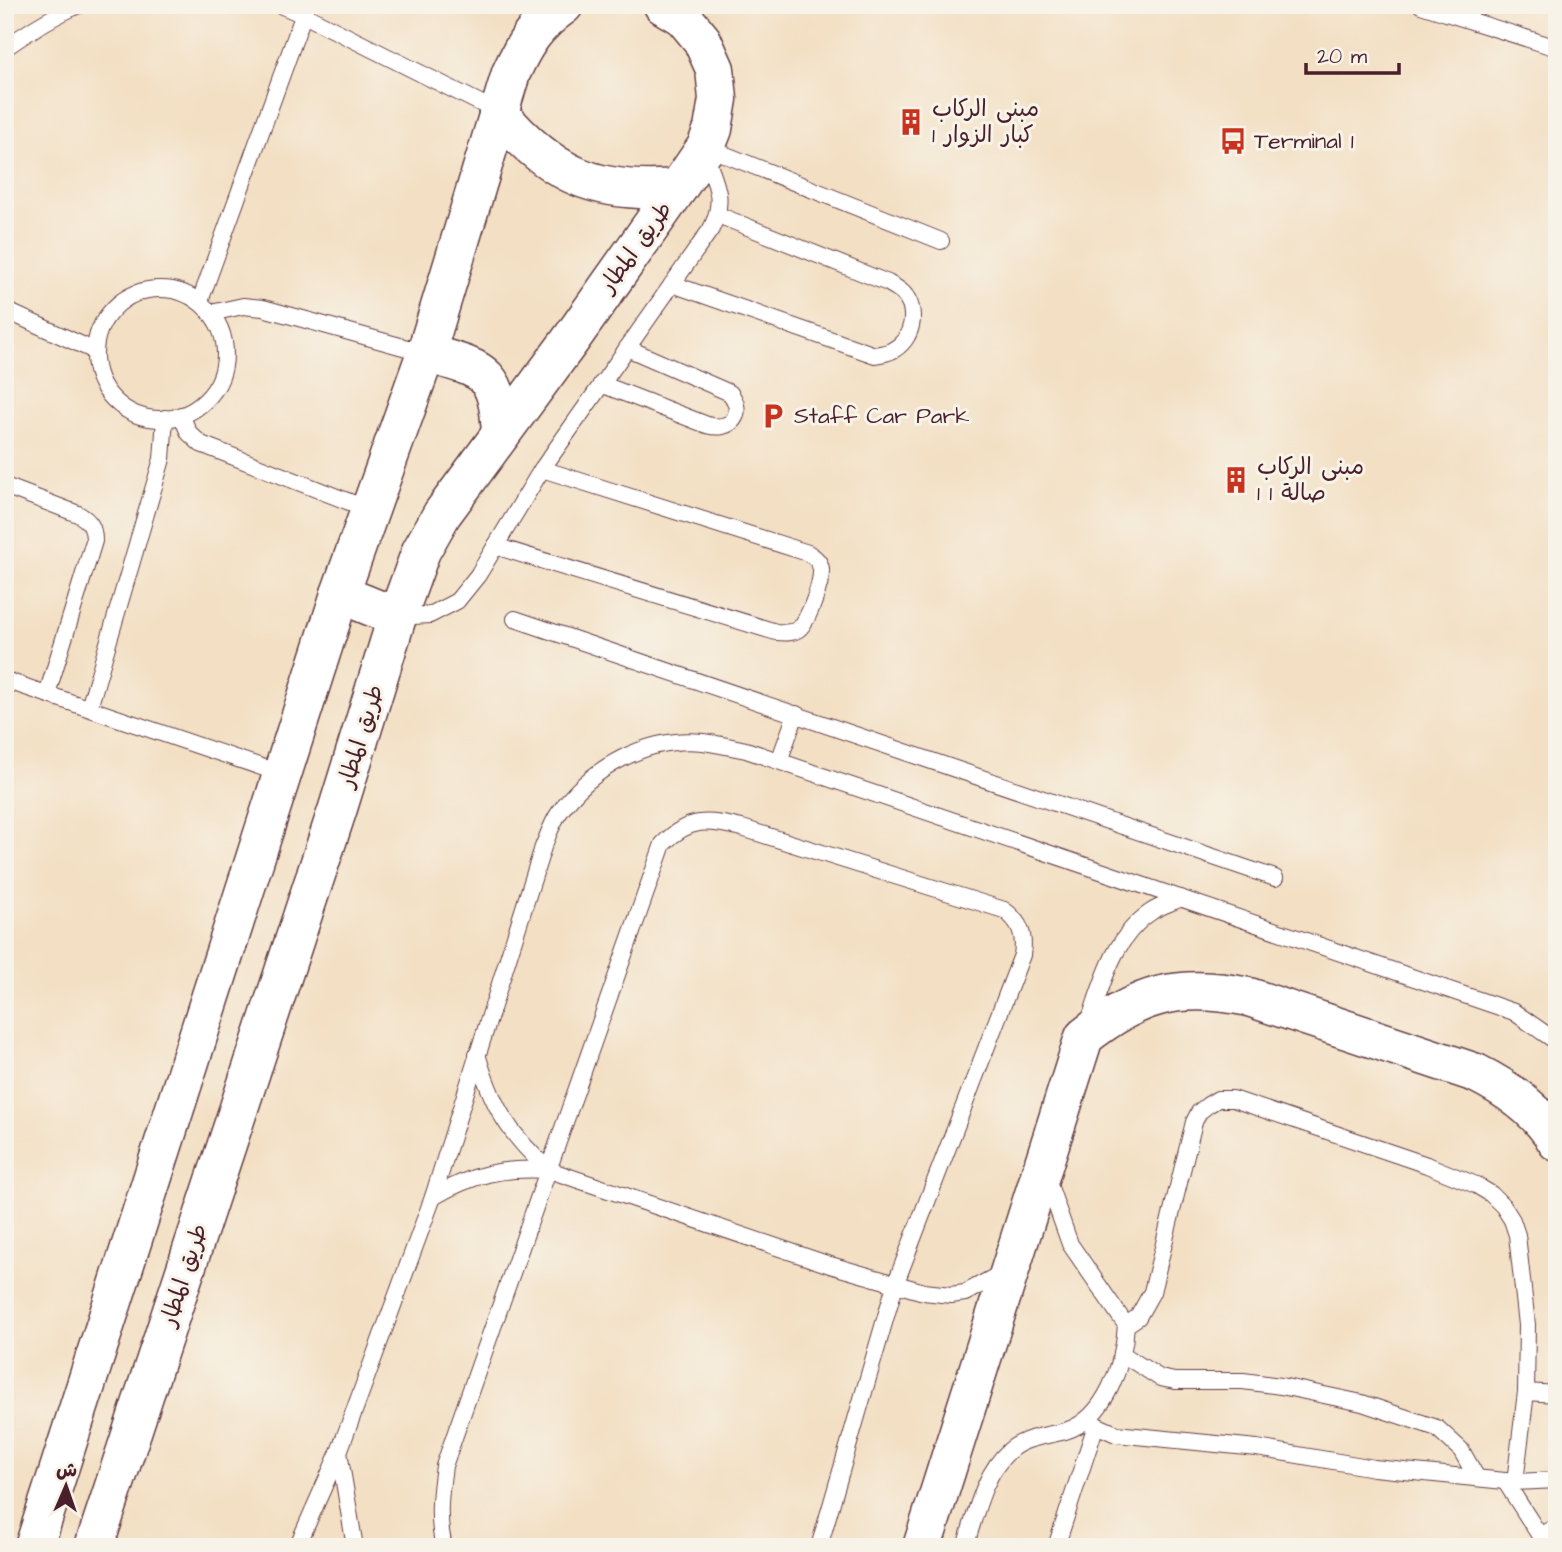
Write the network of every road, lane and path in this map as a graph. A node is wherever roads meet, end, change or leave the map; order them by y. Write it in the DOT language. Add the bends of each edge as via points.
graph roads {
  1 [pos="79,5"];
  2 [pos="280,5"];
  3 [pos="564,5"];
  4 [pos="663,5"];
  5 [pos="1421,5"];
  6 [pos="305,10"];
  7 [pos="5,48"];
  8 [pos="1557,48"];
  9 [pos="498,112"];
  10 [pos="704,149"];
  11 [pos="678,188"];
  12 [pos="718,215"];
  13 [pos="941,241"];
  14 [pos="672,284"];
  15 [pos="205,307"];
  16 [pos="5,310"];
  17 [pos="626,348"];
  18 [pos="95,351"];
  19 [pos="426,353"];
  20 [pos="601,384"];
  21 [pos="173,417"];
  22 [pos="501,434"];
  23 [pos="542,469"];
  24 [pos="5,486"];
  25 [pos="370,510"];
  26 [pos="495,546"];
  27 [pos="340,594"];
  28 [pos="397,617"];
  29 [pos="514,619"];
  30 [pos="5,680"];
  31 [pos="47,694"];
  32 [pos="89,708"];
  33 [pos="796,714"];
  34 [pos="779,761"];
  35 [pos="282,774"];
  36 [pos="1275,878"];
  37 [pos="1181,898"];
  38 [pos="1084,1037"];
  39 [pos="1557,1042"];
  40 [pos="477,1054"];
  41 [pos="1557,1142"];
  42 [pos="1042,1167"];
  43 [pos="549,1170"];
  44 [pos="433,1196"];
  45 [pos="1010,1267"];
  46 [pos="895,1285"];
  47 [pos="1126,1325"];
  48 [pos="1122,1354"];
  49 [pos="1527,1392"];
  50 [pos="1557,1394"];
  51 [pos="1093,1421"];
  52 [pos="339,1452"];
  53 [pos="1477,1478"];
  54 [pos="1557,1480"];
  55 [pos="1510,1482"];
  56 [pos="1557,1526"];
  57 [pos="1544,1541"];
  58 [pos="34,1547"];
  59 [pos="93,1547"];
  60 [pos="298,1547"];
  61 [pos="355,1547"];
  62 [pos="444,1547"];
  63 [pos="819,1547"];
  64 [pos="922,1547"];
  65 [pos="965,1547"];
  66 [pos="1056,1547"];
  1 -- 7 [label="lane" via="29,30"];
  2 -- 6 [label="lane"];
  3 -- 9 [label="street" via="525,32"];
  4 -- 10 [label="street, طريق المطار" via="683,17 702,40 715,69 718,99"];
  5 -- 8 [label="lane"];
  6 -- 9 [label="lane"];
  6 -- 15 [label="lane"];
  9 -- 11 [label="street" via="539,155 590,182 618,189"];
  9 -- 19 [label="street"];
  10 -- 11 [label="street, طريق المطار"];
  10 -- 12 [label="lane" via="718,187"];
  10 -- 13 [label="lane"];
  11 -- 22 [label="street, طريق المطار"];
  12 -- 14 [label="lane"];
  12 -- 14 [label="lane" via="903,293 912,308 912,325 905,340 891,351 875,355"];
  14 -- 17 [label="lane"];
  15 -- 18 [label="lane" via="186,294 155,289 140,292 113,309 97,335"];
  15 -- 19 [label="lane" via="263,308"];
  15 -- 21 [label="lane" via="224,341 223,372 207,399"];
  16 -- 18 [label="lane"];
  17 -- 20 [label="lane"];
  17 -- 20 [label="lane" via="730,393 736,401 733,420 716,428"];
  18 -- 21 [label="lane" via="99,374 121,405 150,418"];
  19 -- 22 [label="street" via="479,370 490,380 500,406"];
  19 -- 25 [label="street"];
  20 -- 23 [label="lane"];
  21 -- 25 [label="lane" via="201,444"];
  21 -- 32 [label="lane"];
  22 -- 28 [label="street, طريق المطار" via="431,531"];
  23 -- 26 [label="lane"];
  23 -- 26 [label="lane" via="808,552 821,567 821,578 806,623 789,633 776,632"];
  24 -- 31 [label="lane" via="78,514 94,531"];
  25 -- 27 [label="street"];
  26 -- 28 [label="lane" via="457,601 430,615"];
  27 -- 28 [label="street"];
  27 -- 35 [label="street"];
  28 -- 59 [label="street, طريق المطار"];
  29 -- 33 [label="lane"];
  30 -- 31 [label="lane"];
  31 -- 32 [label="lane"];
  32 -- 35 [label="lane"];
  33 -- 34 [label="lane"];
  33 -- 36 [label="lane"];
  34 -- 37 [label="lane"];
  34 -- 40 [label="lane" via="701,742 659,745 620,758 587,781 558,814 543,847"];
  35 -- 58 [label="street"];
  37 -- 38 [label="lane" via="1153,911 1122,939"];
  37 -- 39 [label="lane" via="1514,1012"];
  38 -- 41 [label="street" via="1107,1018 1159,995 1189,989 1249,997 1476,1073 1503,1087 1535,1113"];
  38 -- 42 [label="street"];
  40 -- 43 [label="lane" via="508,1126"];
  40 -- 44 [label="lane"];
  42 -- 45 [label="street"];
  42 -- 47 [label="lane" via="1070,1244"];
  43 -- 44 [label="lane" via="496,1171"];
  43 -- 46 [label="lane"];
  43 -- 46 [label="lane" via="663,844 674,833 707,821 742,828 1004,910 1022,931 1022,955"];
  43 -- 62 [label="lane" via="444,1466 440,1500"];
  44 -- 52 [label="lane"];
  45 -- 46 [label="lane" via="965,1293 937,1294"];
  45 -- 64 [label="street"];
  46 -- 63 [label="lane"];
  47 -- 48 [label="lane"];
  47 -- 49 [label="lane" via="1138,1317 1152,1292 1194,1122 1199,1112 1218,1099 1233,1099 1427,1164 1492,1194 1508,1213 1517,1235 1527,1325"];
  48 -- 51 [label="lane"];
  48 -- 53 [label="lane" via="1160,1378 1280,1386 1362,1403 1437,1428 1461,1450"];
  49 -- 50 [label="lane"];
  49 -- 55 [label="lane"];
  51 -- 53 [label="lane" via="1116,1434 1244,1446 1374,1468"];
  51 -- 65 [label="lane" via="1011,1449 994,1468"];
  51 -- 66 [label="lane"];
  52 -- 60 [label="lane"];
  52 -- 61 [label="lane"];
  53 -- 55 [label="lane"];
  54 -- 55 [label="lane"];
  55 -- 57 [label="lane"];
  56 -- 57 [label="lane"];
}
